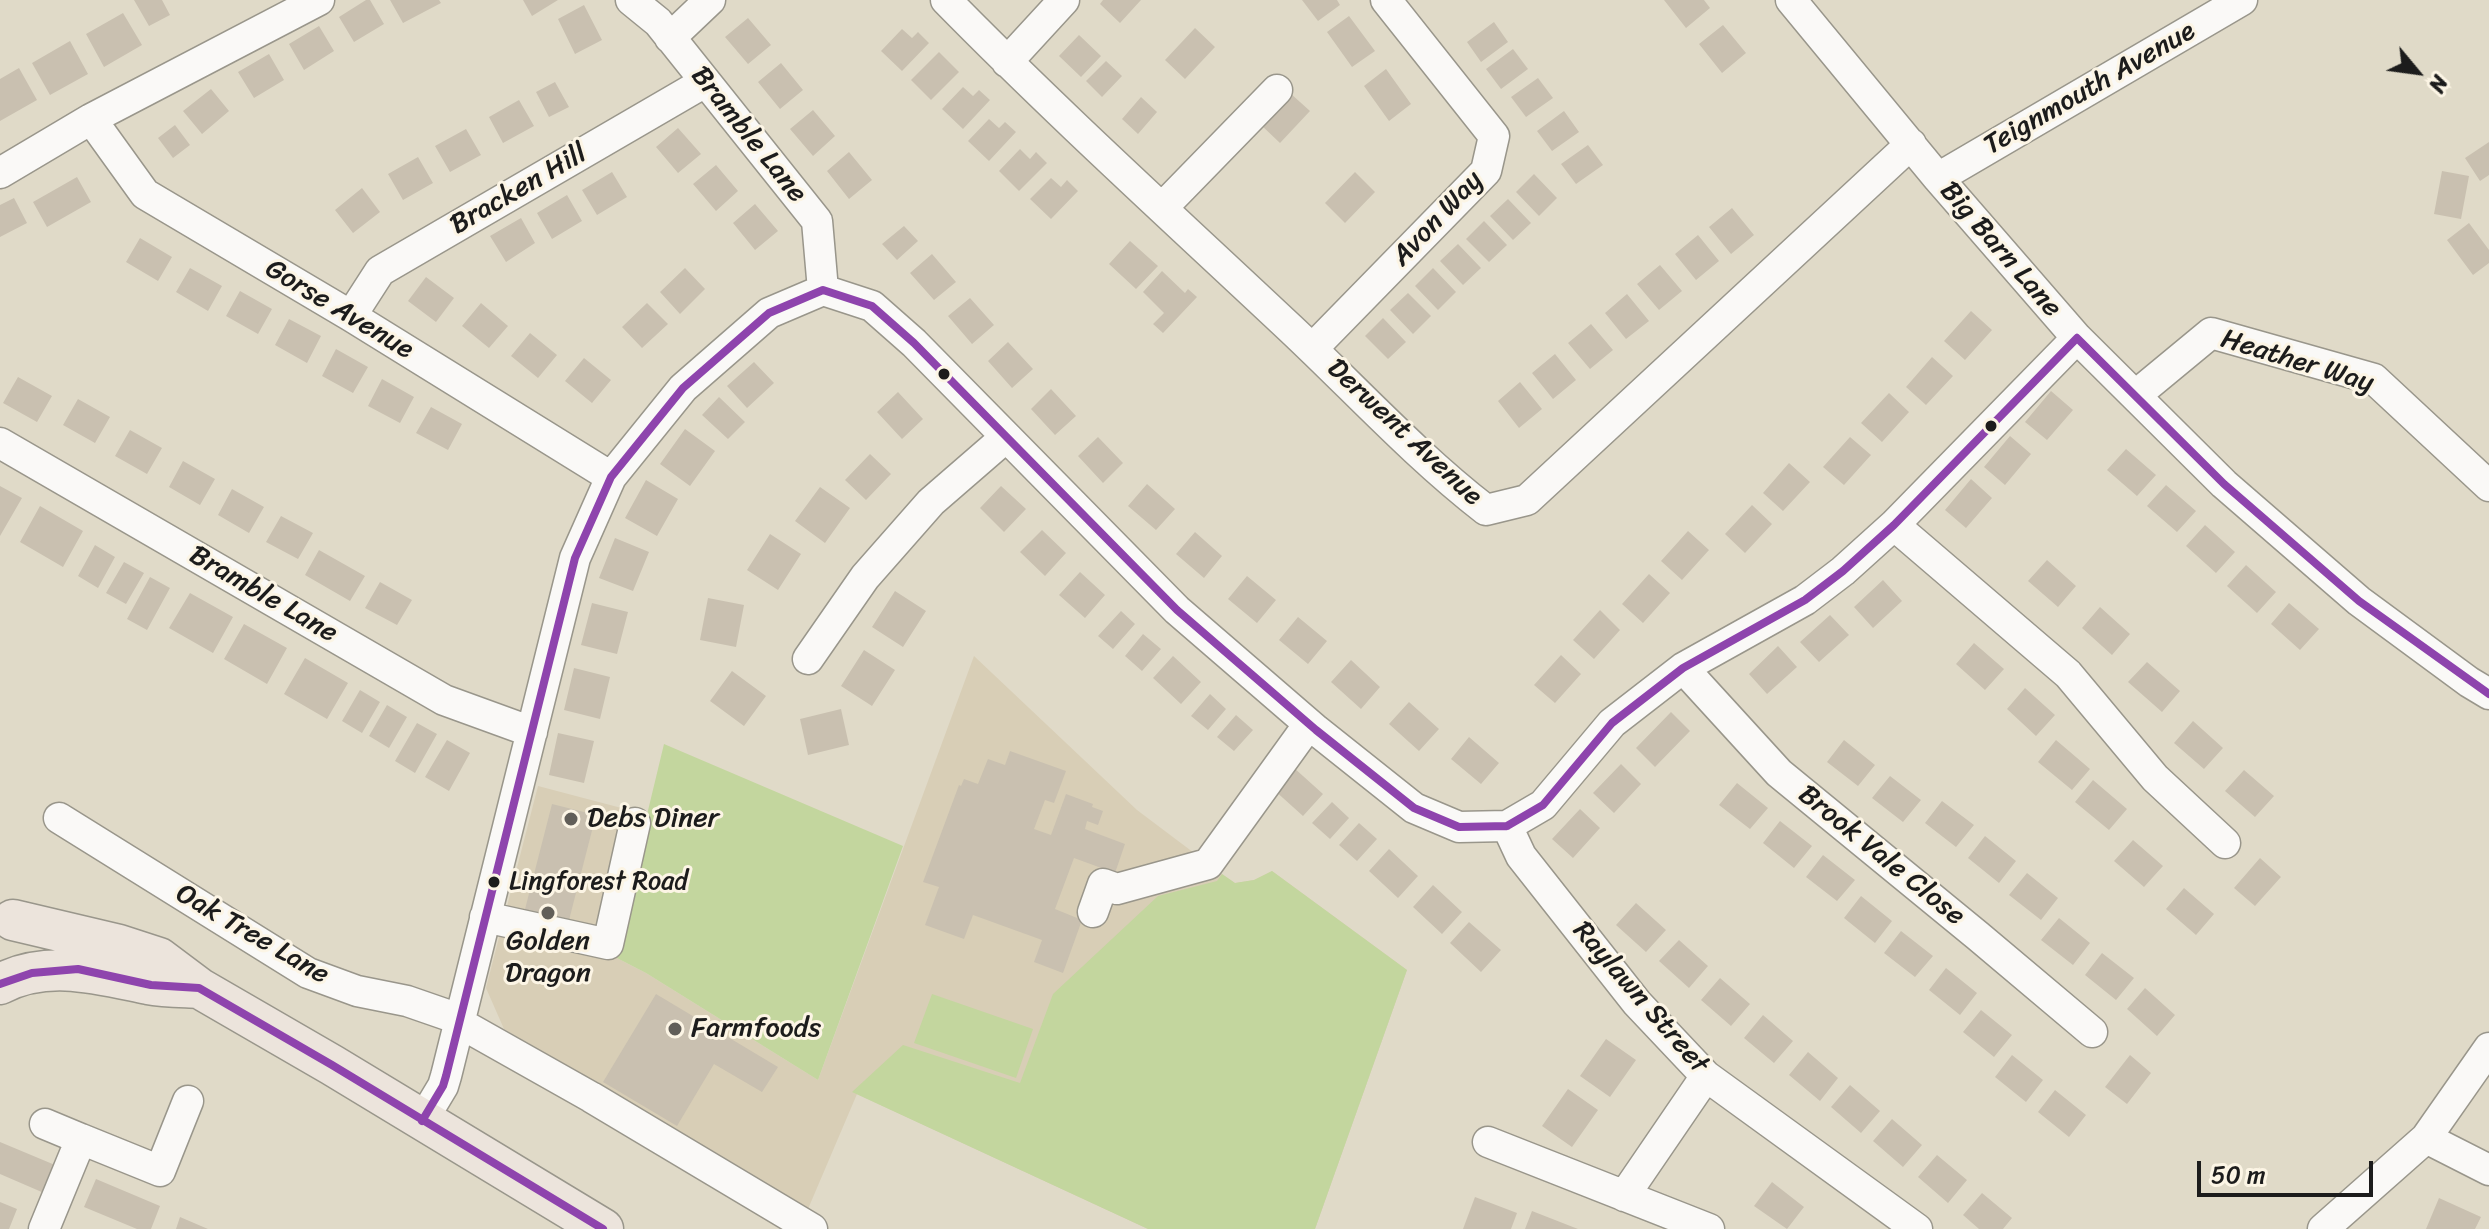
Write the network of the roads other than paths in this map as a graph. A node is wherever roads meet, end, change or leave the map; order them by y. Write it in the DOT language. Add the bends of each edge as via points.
graph roads {
  1 [pos="319,0"];
  2 [pos="631,0"];
  3 [pos="710,0"];
  4 [pos="946,0"];
  5 [pos="1064,0"];
  6 [pos="1386,0"];
  7 [pos="1791,0"];
  8 [pos="2242,0"];
  9 [pos="670,38"];
  10 [pos="1007,62"];
  11 [pos="705,82"];
  12 [pos="1277,90"];
  13 [pos="91,119"];
  14 [pos="1911,144"];
  15 [pos="0,173"];
  16 [pos="1938,178"];
  17 [pos="1162,208"];
  18 [pos="823,290"];
  19 [pos="351,316"];
  20 [pos="2077,338"];
  21 [pos="1312,349"];
  22 [pos="2136,395"];
  23 [pos="1006,437"];
  24 [pos="0,443"];
  25 [pos="611,477"];
  26 [pos="2489,486"];
  27 [pos="1894,525"];
  28 [pos="808,659"];
  29 [pos="1683,668"];
  30 [pos="2489,694"];
  31 [pos="1309,724"];
  32 [pos="532,732"];
  33 [pos="59,818"];
  34 [pos="635,823"];
  35 [pos="1507,826"];
  36 [pos="2225,843"];
  37 [pos="1093,912"];
  38 [pos="6,915"];
  39 [pos="485,917"];
  40 [pos="3,983"];
  41 [pos="199,988"];
  42 [pos="459,1020"];
  43 [pos="2092,1032"];
  44 [pos="2489,1048"];
  45 [pos="1706,1076"];
  46 [pos="188,1101"];
  47 [pos="422,1121"];
  48 [pos="45,1124"];
  49 [pos="2426,1138"];
  50 [pos="81,1139"];
  51 [pos="1488,1142"];
  52 [pos="2489,1170"];
  53 [pos="1624,1196"];
  54 [pos="44,1229"];
  55 [pos="603,1229"];
  56 [pos="812,1229"];
  57 [pos="1709,1229"];
  58 [pos="1917,1229"];
  59 [pos="2323,1229"];
  1 -- 13 [label="street"];
  2 -- 9 [label="street, Bramble Lane"];
  3 -- 9 [label="street"];
  4 -- 10 [label="street, Derwent Avenue"];
  5 -- 10 [label="street"];
  6 -- 21 [label="street, Avon Way" via="1494,136 1486,171"];
  7 -- 14 [label="street, Big Barn Lane"];
  8 -- 16 [label="street, Teignmouth Avenue"];
  9 -- 11 [label="street, Bramble Lane"];
  10 -- 17 [label="street, Derwent Avenue"];
  11 -- 18 [label="street, Bramble Lane" via="817,221"];
  11 -- 19 [label="street, Bracken Hill" via="380,271"];
  12 -- 17 [label="street"];
  13 -- 15 [label="street"];
  13 -- 19 [label="street, Gorse Avenue" via="145,194"];
  14 -- 16 [label="street, Big Barn Lane"];
  14 -- 21 [label="street, Derwent Avenue" via="1527,500 1486,510 1452,484"];
  16 -- 20 [label="street, Big Barn Lane"];
  17 -- 21 [label="street, Derwent Avenue"];
  18 -- 23 [label="street" via="872,306"];
  18 -- 25 [label="street" via="769,313 683,388"];
  19 -- 25 [label="street, Gorse Avenue"];
  20 -- 22 [label="street, Big Barn Lane"];
  20 -- 27 [label="street"];
  22 -- 26 [label="street, Heather Way" via="2211,333 2374,379"];
  22 -- 30 [label="street, Big Barn Lane" via="2224,484 2359,601"];
  23 -- 28 [label="street" via="931,502 865,577"];
  23 -- 31 [label="street" via="1177,610"];
  24 -- 32 [label="street, Bramble Lane" via="444,700"];
  25 -- 32 [label="street" via="575,558"];
  27 -- 29 [label="street" via="1805,600"];
  27 -- 36 [label="street" via="2068,674 2155,778"];
  29 -- 35 [label="street" via="1612,723 1543,805"];
  29 -- 43 [label="street, Brook Vale Close" via="1779,773"];
  31 -- 35 [label="street" via="1414,808 1459,827"];
  31 -- 37 [label="street" via="1208,864 1117,889 1103,884"];
  32 -- 39 [label="street"];
  33 -- 42 [label="street, Oak Tree Lane" via="308,973"];
  34 -- 39 [label="street" via="608,944"];
  35 -- 45 [label="street, Raylawn Street" via="1521,856 1637,1003"];
  38 -- 40 [label="main road" via="20,932 22,945 21,959"];
  38 -- 41 [label="main road" via="159,958"];
  39 -- 42 [label="street"];
  40 -- 41 [label="main road" via="32,973 78,969 151,985"];
  41 -- 47 [label="main road"];
  42 -- 47 [label="street" via="443,1086"];
  42 -- 56 [label="street, Oak Tree Lane"];
  44 -- 49 [label="street"];
  45 -- 53 [label="street"];
  45 -- 58 [label="street, Raylawn Street"];
  46 -- 50 [label="street" via="160,1171"];
  47 -- 55 [label="main road"];
  48 -- 50 [label="street"];
  49 -- 52 [label="street"];
  49 -- 59 [label="street"];
  50 -- 54 [label="street"];
  51 -- 53 [label="street"];
  53 -- 57 [label="street"];
}
